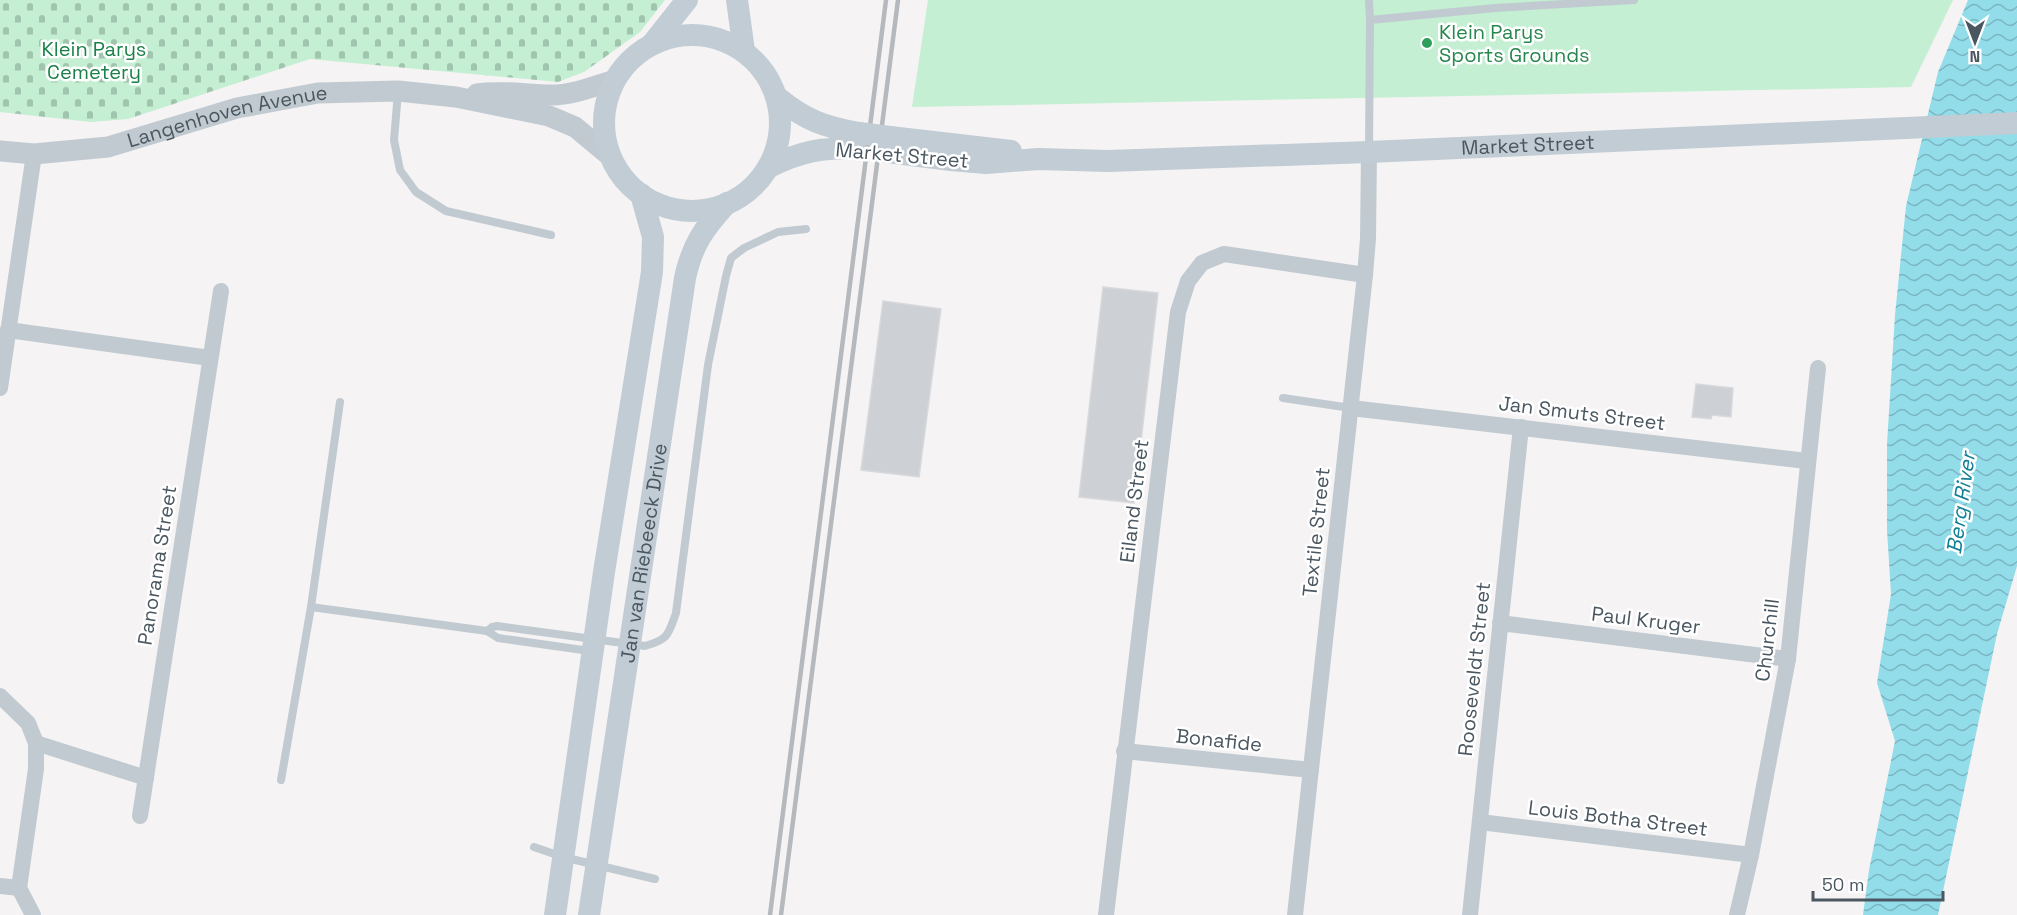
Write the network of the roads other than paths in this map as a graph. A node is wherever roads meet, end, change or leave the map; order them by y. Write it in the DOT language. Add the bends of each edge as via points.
graph roads {
  1 [pos="687,0"];
  2 [pos="737,0"];
  3 [pos="1369,0"];
  4 [pos="1634,0"];
  5 [pos="1370,20"];
  6 [pos="652,44"];
  7 [pos="744,51"];
  8 [pos="615,80"];
  9 [pos="398,92"];
  10 [pos="456,97"];
  11 [pos="777,97"];
  12 [pos="2017,123"];
  13 [pos="858,141"];
  14 [pos="0,151"];
  15 [pos="1369,152"];
  16 [pos="34,154"];
  17 [pos="610,156"];
  18 [pos="769,167"];
  19 [pos="641,194"];
  20 [pos="728,204"];
  21 [pos="806,229"];
  22 [pos="551,235"];
  23 [pos="1365,275"];
  24 [pos="221,291"];
  25 [pos="8,330"];
  26 [pos="210,358"];
  27 [pos="1818,368"];
  28 [pos="0,388"];
  29 [pos="1283,398"];
  30 [pos="340,402"];
  31 [pos="1351,408"];
  32 [pos="1521,427"];
  33 [pos="1808,460"];
  34 [pos="311,607"];
  35 [pos="1500,623"];
  36 [pos="630,643"];
  37 [pos="594,646"];
  38 [pos="1788,659"];
  39 [pos="0,696"];
  40 [pos="36,743"];
  41 [pos="1124,751"];
  42 [pos="1311,770"];
  43 [pos="146,778"];
  44 [pos="281,780"];
  45 [pos="140,816"];
  46 [pos="1480,822"];
  47 [pos="534,847"];
  48 [pos="1751,855"];
  49 [pos="564,857"];
  50 [pos="597,865"];
  51 [pos="655,879"];
  52 [pos="0,886"];
  53 [pos="19,888"];
  54 [pos="33,915"];
  55 [pos="555,915"];
  56 [pos="589,915"];
  57 [pos="1106,915"];
  58 [pos="1295,915"];
  59 [pos="1470,915"];
  60 [pos="1737,915"];
  1 -- 6 [label="main road"];
  2 -- 7 [label="main road"];
  3 -- 5 [label="lane"];
  4 -- 5 [label="lane"];
  5 -- 15 [label="lane"];
  6 -- 7 [label="main road" via="675,36 699,35 723,40"];
  6 -- 8 [label="main road" via="625,65"];
  7 -- 11 [label="main road" via="764,71"];
  8 -- 10 [label="street, Langenhoven Avenue" via="559,94 490,92"];
  8 -- 17 [label="main road" via="606,105 604,131"];
  9 -- 10 [label="street, Langenhoven Avenue"];
  9 -- 16 [label="street, Langenhoven Avenue" via="318,93 237,108 108,147"];
  9 -- 22 [label="lane" via="394,140 400,170 416,192 446,211"];
  10 -- 17 [label="street, Langenhoven Avenue" via="561,120"];
  11 -- 13 [label="main road, Market Street" via="809,120"];
  11 -- 18 [label="main road" via="781,121 778,145"];
  12 -- 15 [label="main road, Market Street"];
  13 -- 15 [label="main road, Market Street" via="986,163"];
  13 -- 18 [label="main road, Market Street" via="795,155"];
  14 -- 16 [label="street, Langenhoven Avenue"];
  15 -- 23 [label="street, Textile Street"];
  16 -- 25 [label="street"];
  17 -- 19 [label="main road" via="623,177"];
  18 -- 20 [label="main road" via="751,188"];
  19 -- 20 [label="main road" via="661,205 683,210"];
  19 -- 37 [label="main road, Jan van Riebeeck Drive" via="653,237 652,272"];
  20 -- 36 [label="main road, Jan van Riebeeck Drive" via="708,225 689,262"];
  21 -- 36 [label="lane" via="778,232 731,258 708,365 676,613 662,641 645,646"];
  23 -- 31 [label="street, Textile Street"];
  23 -- 41 [label="street, Eiland Street" via="1224,254 1202,262 1188,281 1178,312"];
  24 -- 26 [label="street, Panorama Street"];
  25 -- 26 [label="street"];
  25 -- 28 [label="street"];
  26 -- 43 [label="street, Panorama Street"];
  27 -- 33 [label="street, Churchill"];
  29 -- 31 [label="lane"];
  30 -- 34 [label="lane"];
  31 -- 32 [label="street, Jan Smuts Street"];
  31 -- 42 [label="street, Textile Street"];
  32 -- 33 [label="street, Jan Smuts Street"];
  32 -- 35 [label="street, Rooseveldt Street"];
  33 -- 38 [label="street, Churchill"];
  34 -- 37 [label="lane" via="487,631 498,638"];
  34 -- 44 [label="lane"];
  35 -- 38 [label="street, Paul Kruger"];
  35 -- 46 [label="street, Rooseveldt Street"];
  36 -- 37 [label="lane"];
  36 -- 50 [label="main road, Jan van Riebeeck Drive"];
  37 -- 49 [label="main road, Jan van Riebeeck Drive"];
  38 -- 48 [label="street, Churchill"];
  39 -- 40 [label="street" via="28,723"];
  40 -- 43 [label="street"];
  40 -- 53 [label="street" via="36,769"];
  41 -- 42 [label="street, Bonafide"];
  41 -- 57 [label="street, Eiland Street"];
  42 -- 58 [label="street, Textile Street"];
  43 -- 45 [label="street, Panorama Street"];
  46 -- 48 [label="street, Louis Botha Street"];
  46 -- 59 [label="street, Rooseveldt Street"];
  47 -- 49 [label="lane"];
  48 -- 60 [label="street, Churchill"];
  49 -- 50 [label="lane"];
  49 -- 55 [label="main road, Jan van Riebeeck Drive"];
  50 -- 51 [label="lane"];
  50 -- 56 [label="main road, Jan van Riebeeck Drive"];
  52 -- 53 [label="street"];
  53 -- 54 [label="street"];
}
